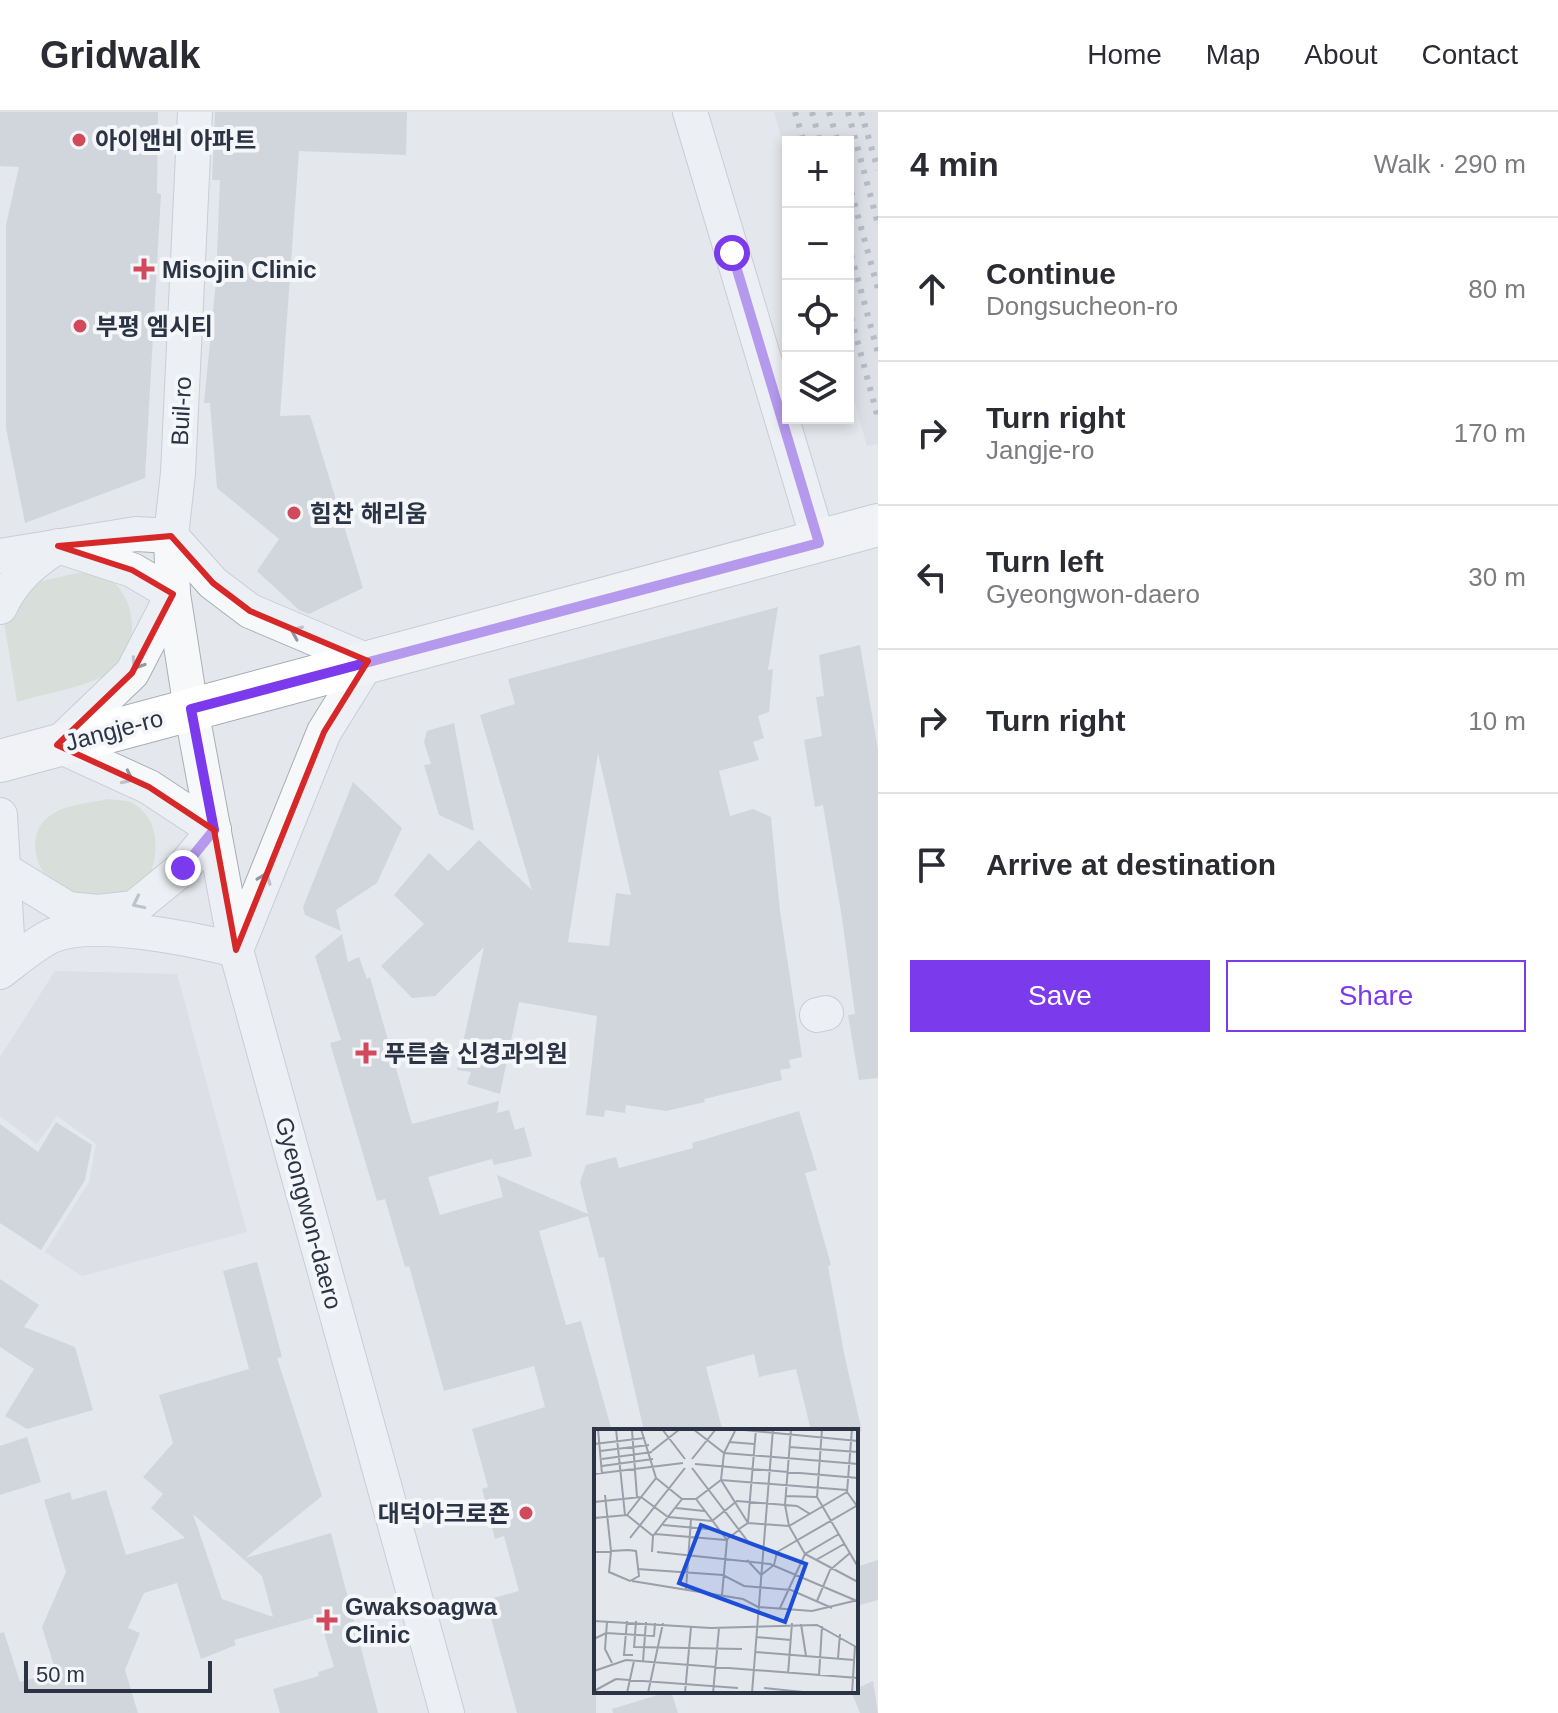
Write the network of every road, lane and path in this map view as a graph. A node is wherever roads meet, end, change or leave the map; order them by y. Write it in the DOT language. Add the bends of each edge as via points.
graph roads {
  1 [pos="195,112"];
  2 [pos="690,112"];
  3 [pos="878,525"];
  4 [pos="171,536"];
  5 [pos="819,543"];
  6 [pos="58,546"];
  7 [pos="0,556"];
  8 [pos="173,594"];
  9 [pos="0,607"];
  10 [pos="368,661"];
  11 [pos="191,709"];
  12 [pos="57,745"];
  13 [pos="0,761"];
  14 [pos="0,815"];
  15 [pos="214,830"];
  16 [pos="6,871"];
  17 [pos="236,950"];
  18 [pos="0,970"];
  19 [pos="447,1713"];
  1 -- 4 [label="street, Buil-ro"];
  2 -- 5 [label="street"];
  3 -- 5 [label="main road, Jangje-ro"];
  4 -- 6 [label="street" via="136,534"];
  4 -- 8 [label="street, Buil-ro"];
  10 -- 4 [label="street, one-way" via="250,611 213,583"];
  5 -- 10 [label="main road, Jangje-ro"];
  6 -- 7 [label="street"];
  6 -- 8 [label="street" via="132,570"];
  6 -- 9 [label="street" via="30,564"];
  8 -- 11 [label="street, Buil-ro"];
  8 -- 12 [label="street, one-way" via="132,673"];
  10 -- 11 [label="main road, Jangje-ro"];
  17 -- 10 [label="street, one-way" via="324,732"];
  11 -- 12 [label="main road, Jangje-ro"];
  11 -- 15 [label="street, Gyeongwon-daero"];
  12 -- 13 [label="main road, Jangje-ro"];
  12 -- 15 [label="street, one-way" via="149,787"];
  14 -- 16 [label="street"];
  15 -- 16 [label="street, one-way" via="183,868 134,908 68,909"];
  15 -- 17 [label="street, Gyeongwon-daero"];
  16 -- 18 [label="street" via="7,937"];
  17 -- 18 [label="street" via="186,938 86,929 53,936"];
  17 -- 19 [label="street, Gyeongwon-daero"];
}
